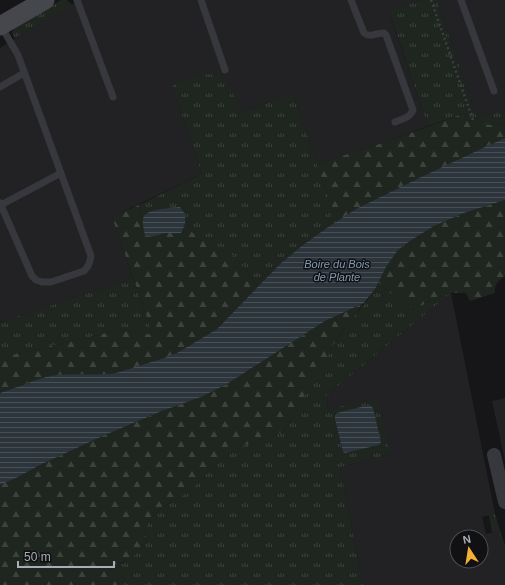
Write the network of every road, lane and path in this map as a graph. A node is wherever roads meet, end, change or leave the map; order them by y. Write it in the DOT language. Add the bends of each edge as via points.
graph roads {
  1 [pos="44,0"];
  2 [pos="77,0"];
  3 [pos="201,0"];
  4 [pos="351,0"];
  5 [pos="432,0"];
  6 [pos="461,0"];
  7 [pos="0,26"];
  8 [pos="225,70"];
  9 [pos="24,73"];
  10 [pos="0,87"];
  11 [pos="494,91"];
  12 [pos="113,97"];
  13 [pos="473,120"];
  14 [pos="395,122"];
  15 [pos="61,173"];
  16 [pos="0,204"];
  17 [pos="494,455"];
  18 [pos="505,502"];
  1 -- 7 [label="main road"];
  2 -- 12 [label="lane"];
  3 -- 8 [label="lane"];
  4 -- 14 [label="lane" via="364,33 371,36 384,33 386,35 412,110 408,117"];
  5 -- 13 [label="path"];
  6 -- 11 [label="lane"];
  7 -- 9 [label="lane" via="18,55"];
  9 -- 10 [label="lane"];
  9 -- 15 [label="lane"];
  15 -- 16 [label="lane"];
  15 -- 16 [label="lane" via="91,256 84,271 51,282 36,280"];
  17 -- 18 [label="street"];
}
